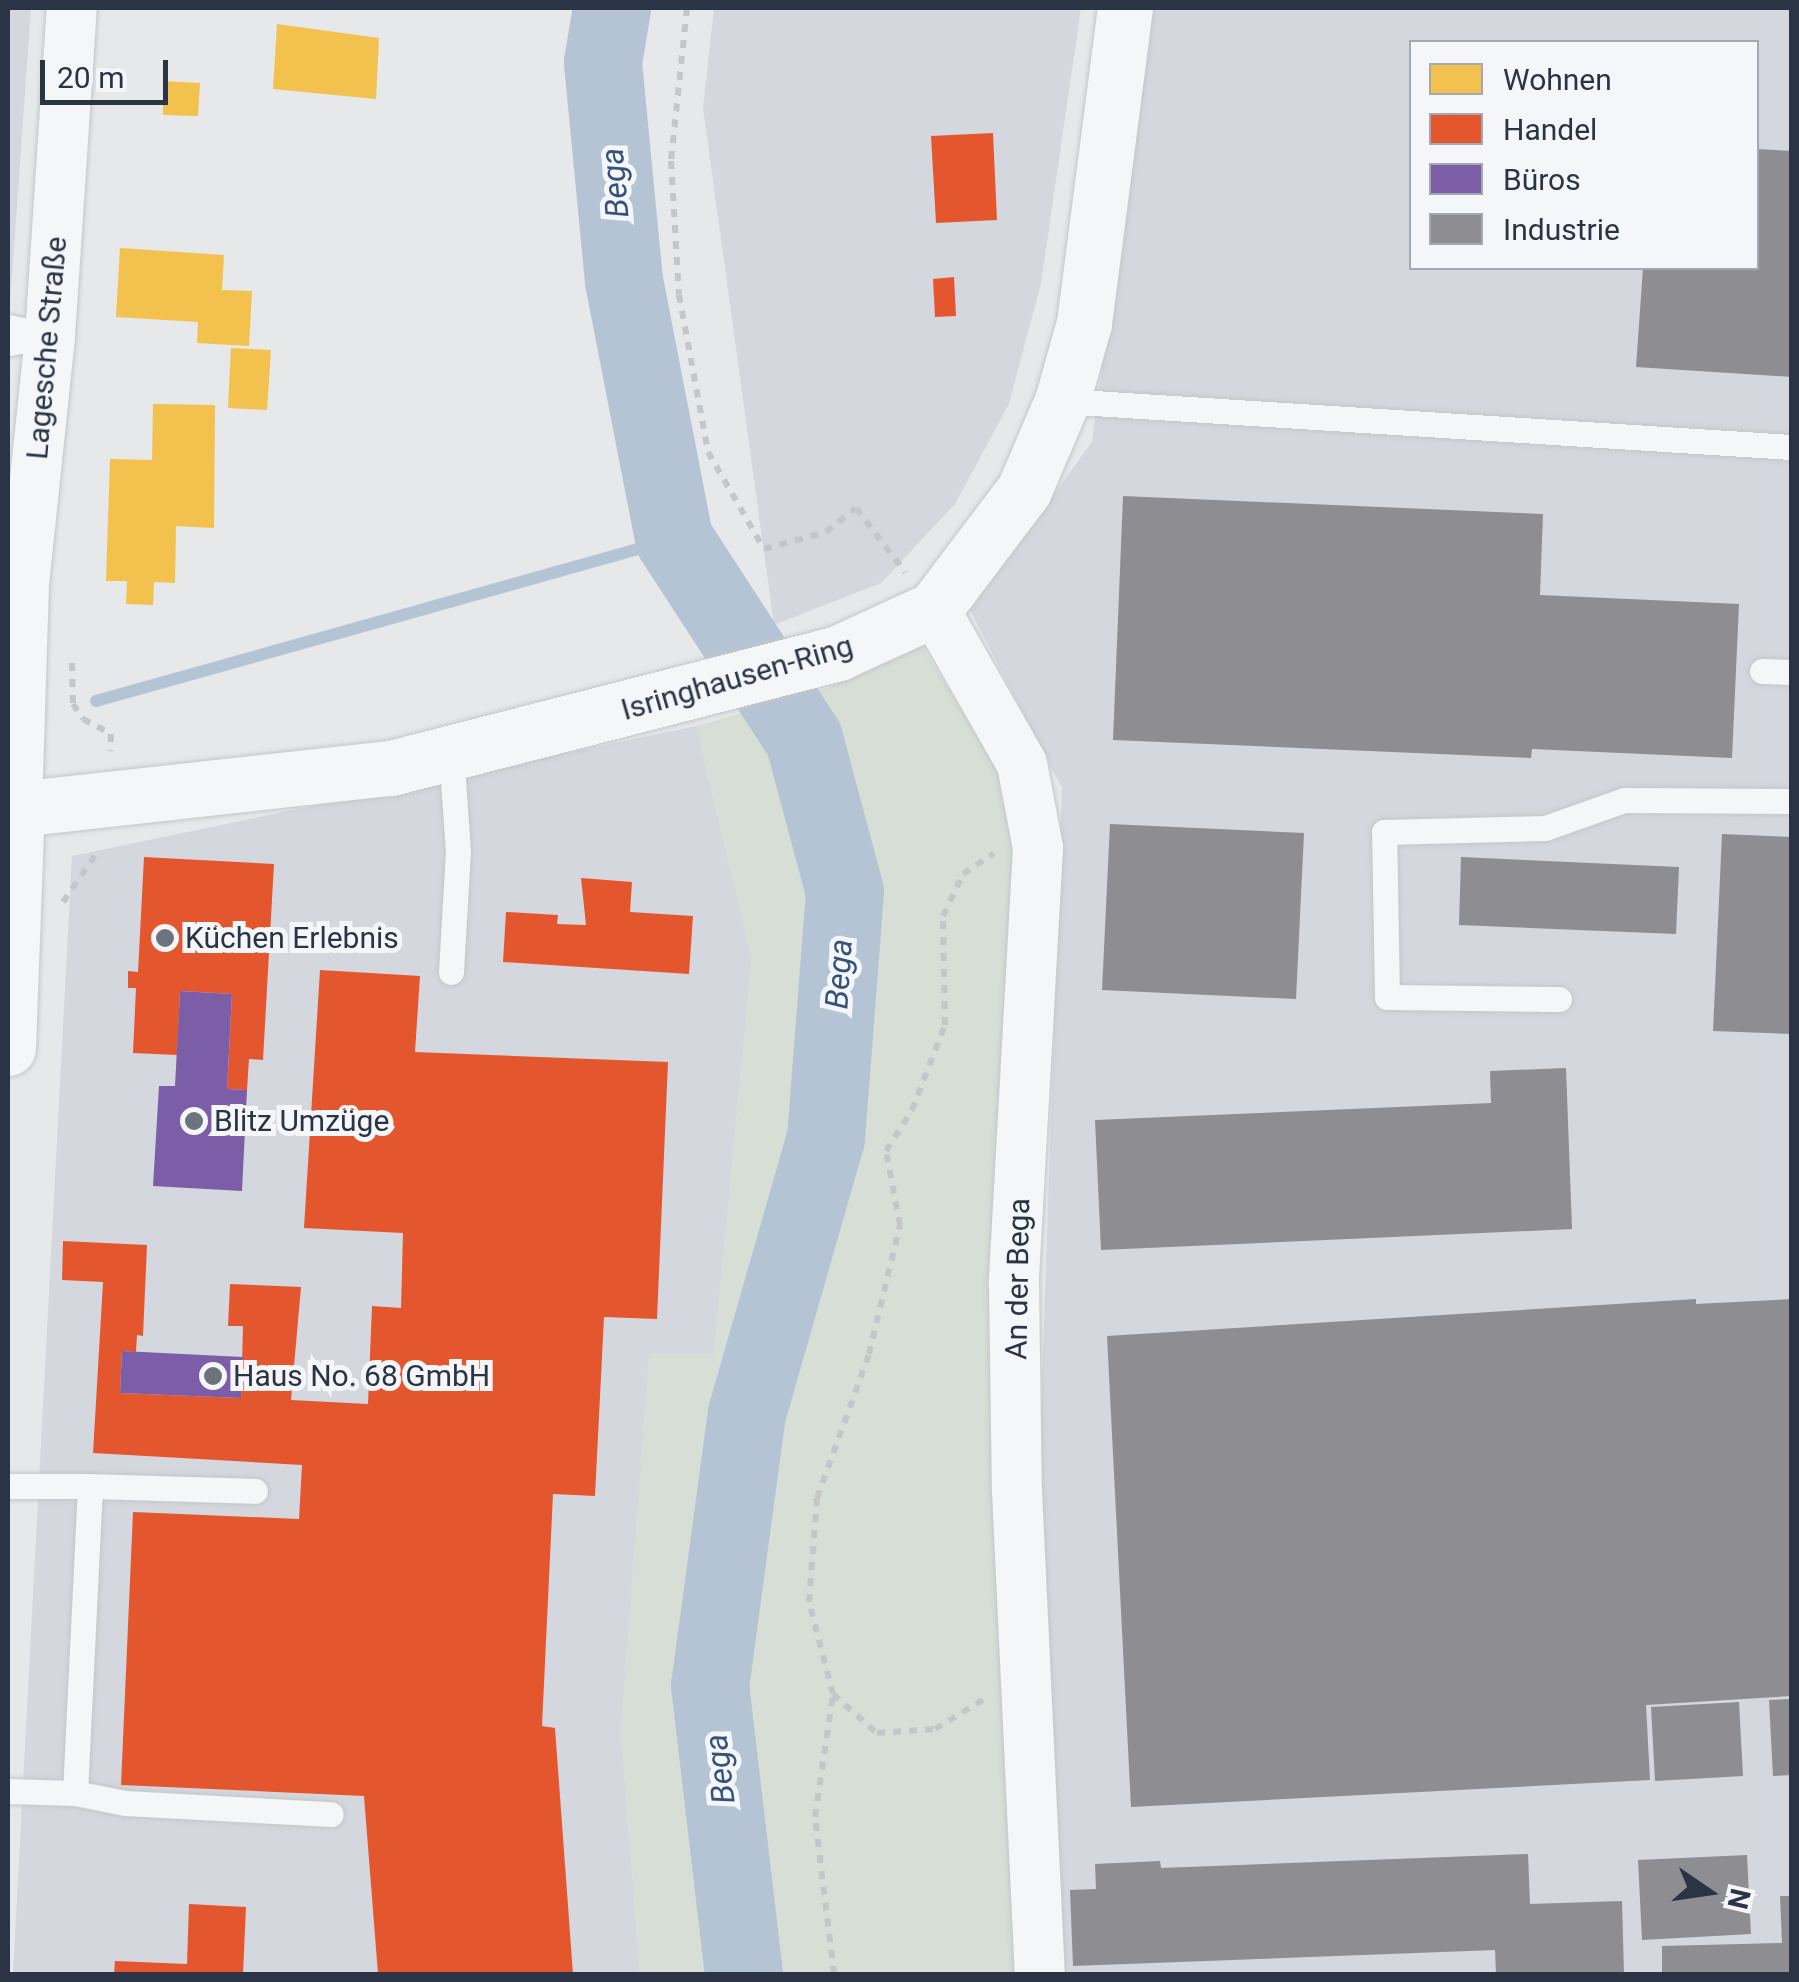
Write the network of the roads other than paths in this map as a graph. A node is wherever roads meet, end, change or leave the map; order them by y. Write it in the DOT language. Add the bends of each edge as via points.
graph roads {
  1 [pos="72,8"];
  2 [pos="1125,8"];
  3 [pos="22,335"];
  4 [pos="1062,401"];
  5 [pos="1792,446"];
  6 [pos="16,584"];
  7 [pos="934,609"];
  8 [pos="1762,671"];
  9 [pos="1792,672"];
  10 [pos="452,753"];
  11 [pos="1792,802"];
  12 [pos="12,809"];
  13 [pos="451,972"];
  14 [pos="1559,999"];
  15 [pos="8,1048"];
  16 [pos="8,1486"];
  17 [pos="90,1486"];
  18 [pos="255,1491"];
  19 [pos="8,1791"];
  20 [pos="75,1794"];
  21 [pos="331,1814"];
  22 [pos="1040,1974"];
  1 -- 3 [label="street, Lagesche Straße"];
  2 -- 4 [label="street, Isringhausen-Ring" via="1084,323"];
  3 -- 6 [label="street, Lagesche Straße"];
  4 -- 5 [label="lane"];
  4 -- 7 [label="street, Isringhausen-Ring" via="1024,490"];
  6 -- 12 [label="street, Lagesche Straße"];
  7 -- 10 [label="street, Isringhausen-Ring" via="838,653"];
  7 -- 22 [label="street, An der Bega" via="1022,764 1038,848 1014,1284"];
  8 -- 9 [label="lane"];
  10 -- 12 [label="street, Isringhausen-Ring" via="391,768"];
  10 -- 13 [label="lane" via="458,852"];
  11 -- 14 [label="lane" via="1624,800 1544,828 1384,832 1387,997"];
  12 -- 15 [label="street, Lagesche Straße"];
  16 -- 17 [label="lane"];
  17 -- 18 [label="lane"];
  17 -- 20 [label="lane"];
  19 -- 20 [label="lane"];
  20 -- 21 [label="lane" via="125,1803"];
}
